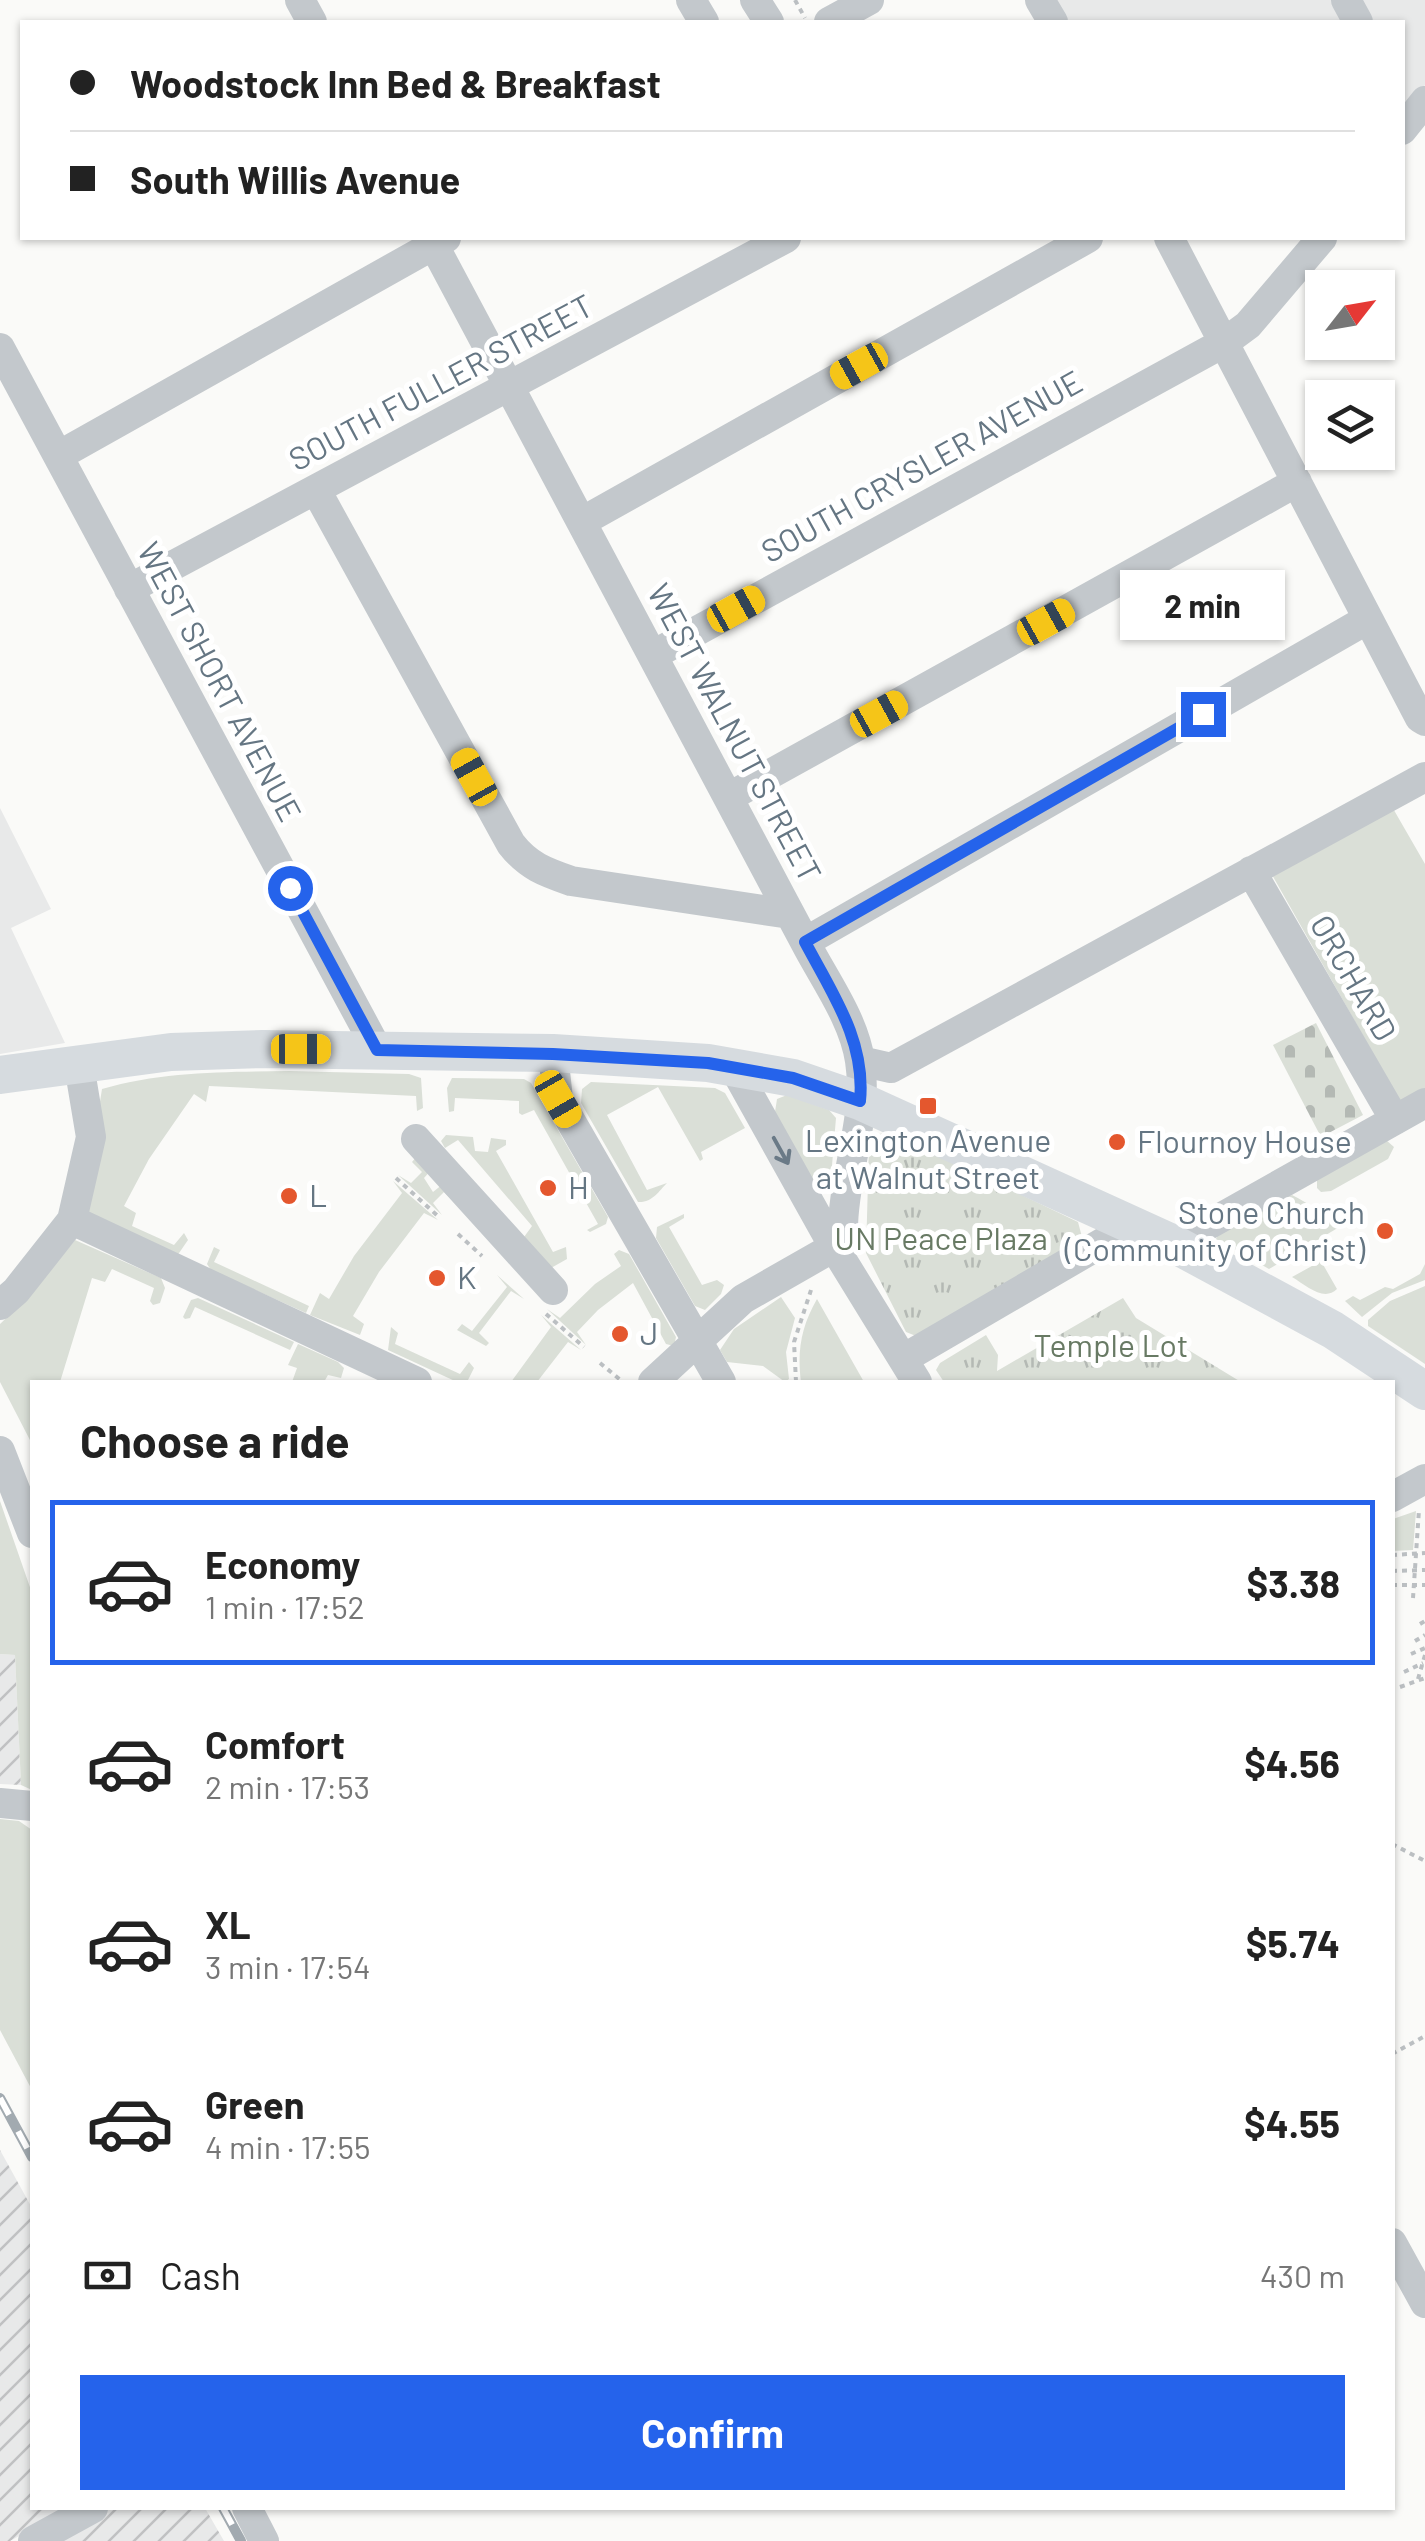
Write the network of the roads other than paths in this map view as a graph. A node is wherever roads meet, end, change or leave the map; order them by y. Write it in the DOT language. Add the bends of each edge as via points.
graph roads {
  1 [pos="870,0"];
  2 [pos="833,20"];
  3 [pos="436,240"];
  4 [pos="782,240"];
  5 [pos="1084,240"];
  6 [pos="1170,240"];
  7 [pos="1320,240"];
  8 [pos="1225,342"];
  9 [pos="0,348"];
  10 [pos="511,387"];
  11 [pos="58,456"];
  12 [pos="1297,482"];
  13 [pos="316,490"];
  14 [pos="583,522"];
  15 [pos="129,589"];
  16 [pos="1368,619"];
  17 [pos="653,654"];
  18 [pos="1425,720"];
  19 [pos="1425,777"];
  20 [pos="729,798"];
  21 [pos="1251,871"];
  22 [pos="790,914"];
  23 [pos="805,942"];
  24 [pos="377,1050"];
  25 [pos="553,1054"];
  26 [pos="860,1061"];
  27 [pos="78,1065"];
  28 [pos="733,1066"];
  29 [pos="0,1076"];
  30 [pos="860,1101"];
  31 [pos="1425,1103"];
  32 [pos="1395,1120"];
  33 [pos="416,1139"];
  34 [pos="72,1220"];
  35 [pos="1133,1224"];
  36 [pos="1174,1244"];
  37 [pos="834,1246"];
  38 [pos="548,1301"];
  39 [pos="0,1305"];
  40 [pos="698,1344"];
  41 [pos="910,1371"];
  42 [pos="414,1380"];
  43 [pos="655,1380"];
  44 [pos="719,1380"];
  45 [pos="1425,1391"];
  46 [pos="0,1450"];
  47 [pos="30,1528"];
  48 [pos="0,1803"];
  49 [pos="30,1806"];
  50 [pos="1395,2248"];
  51 [pos="1425,2303"];
  52 [pos="89,2510"];
  53 [pos="248,2510"];
  54 [pos="33,2541"];
  55 [pos="264,2541"];
  1 -- 2 [label="street"];
  3 -- 10 [label="street, WEST WALNUT STREET"];
  3 -- 11 [label="street"];
  4 -- 10 [label="street, SOUTH FULLER STREET"];
  5 -- 14 [label="street"];
  6 -- 8 [label="street"];
  7 -- 8 [label="street, SOUTH CRYSLER AVENUE" via="1248,326"];
  8 -- 12 [label="street"];
  8 -- 17 [label="street, SOUTH CRYSLER AVENUE"];
  9 -- 11 [label="street, WEST SHORT AVENUE"];
  10 -- 13 [label="street, SOUTH FULLER STREET"];
  10 -- 14 [label="street, WEST WALNUT STREET"];
  11 -- 15 [label="street, WEST SHORT AVENUE"];
  12 -- 16 [label="street"];
  12 -- 20 [label="street"];
  13 -- 15 [label="street, SOUTH FULLER STREET"];
  13 -- 22 [label="street" via="523,860 571,880"];
  14 -- 17 [label="street, WEST WALNUT STREET"];
  15 -- 24 [label="street, WEST SHORT AVENUE"];
  16 -- 18 [label="street"];
  16 -- 23 [label="street"];
  17 -- 20 [label="street, WEST WALNUT STREET"];
  19 -- 21 [label="street"];
  20 -- 22 [label="street, WEST WALNUT STREET"];
  21 -- 26 [label="street" via="891,1068"];
  21 -- 32 [label="street, ORCHARD"];
  22 -- 23 [label="street, WEST WALNUT STREET"];
  23 -- 26 [label="street, WEST WALNUT STREET"];
  24 -- 25 [label="main road"];
  24 -- 27 [label="main road" via="171,1052"];
  25 -- 28 [label="main road"];
  25 -- 40 [label="street" via="558,1099"];
  26 -- 30 [label="street, WEST WALNUT STREET"];
  27 -- 29 [label="main road"];
  27 -- 34 [label="street" via="91,1137"];
  28 -- 30 [label="main road"];
  28 -- 37 [label="street, one-way"];
  30 -- 35 [label="main road"];
  30 -- 37 [label="street, WEST WALNUT STREET" via="843,1238"];
  31 -- 32 [label="street"];
  32 -- 36 [label="street"];
  33 -- 38 [label="street"];
  34 -- 39 [label="street"];
  34 -- 42 [label="street"];
  35 -- 36 [label="main road"];
  35 -- 41 [label="street"];
  36 -- 45 [label="main road" via="1333,1330"];
  37 -- 40 [label="street" via="743,1300"];
  37 -- 41 [label="street"];
  40 -- 43 [label="street"];
  40 -- 44 [label="street"];
  46 -- 47 [label="street"];
  48 -- 49 [label="street"];
  50 -- 51 [label="street"];
  52 -- 54 [label="street"];
  53 -- 55 [label="street"];
}
